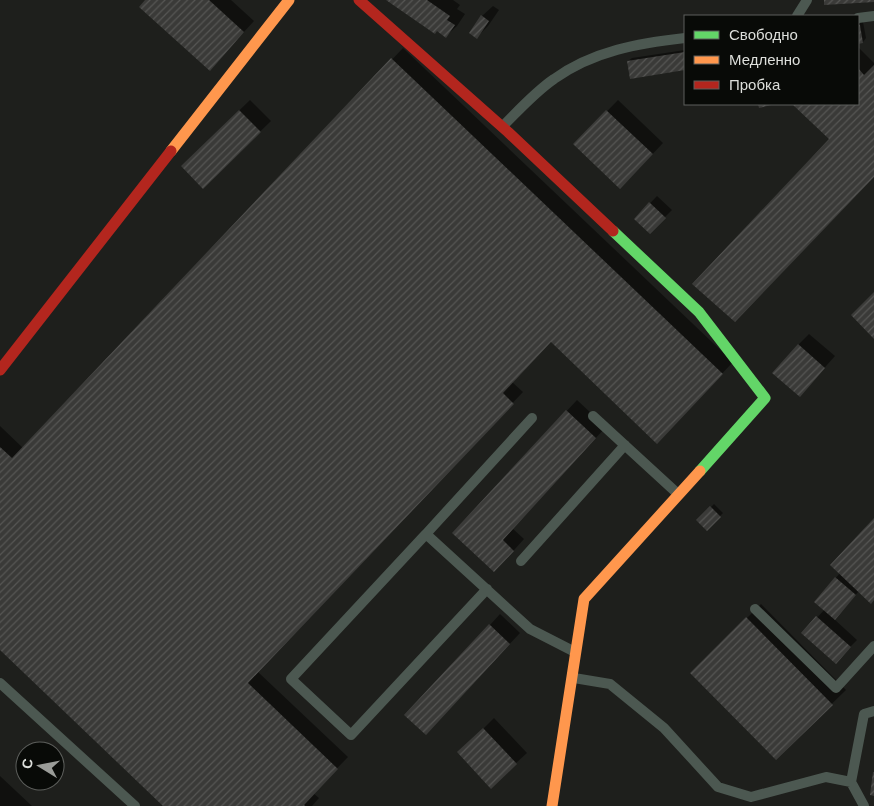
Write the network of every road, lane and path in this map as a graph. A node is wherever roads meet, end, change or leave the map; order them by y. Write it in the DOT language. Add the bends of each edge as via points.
graph roads {
  1 [pos="289,0"];
  2 [pos="359,0"];
  3 [pos="807,0"];
  4 [pos="798,15"];
  5 [pos="874,16"];
  6 [pos="859,18"];
  7 [pos="684,38"];
  8 [pos="502,127"];
  9 [pos="0,370"];
  10 [pos="593,416"];
  11 [pos="532,418"];
  12 [pos="625,445"];
  13 [pos="679,494"];
  14 [pos="426,534"];
  15 [pos="521,561"];
  16 [pos="487,589"];
  17 [pos="755,609"];
  18 [pos="874,646"];
  19 [pos="576,653"];
  20 [pos="573,678"];
  21 [pos="0,683"];
  22 [pos="874,712"];
  23 [pos="851,782"];
  24 [pos="135,806"];
  25 [pos="552,806"];
  26 [pos="864,806"];
  1 -- 9 [label="street"];
  2 -- 8 [label="street"];
  3 -- 4 [label="lane"];
  5 -- 6 [label="lane"];
  7 -- 8 [label="lane" via="615,49 582,62 554,78"];
  8 -- 13 [label="street" via="699,312 765,398"];
  10 -- 12 [label="lane"];
  11 -- 14 [label="lane"];
  12 -- 13 [label="lane"];
  12 -- 15 [label="lane"];
  13 -- 19 [label="street" via="584,599"];
  14 -- 16 [label="lane"];
  14 -- 16 [label="lane" via="291,679 351,735"];
  16 -- 19 [label="lane" via="530,629"];
  17 -- 18 [label="lane" via="836,688"];
  19 -- 20 [label="street"];
  20 -- 23 [label="lane" via="610,684 664,728 718,787 751,797 826,777"];
  20 -- 25 [label="street"];
  21 -- 24 [label="lane"];
  22 -- 23 [label="lane" via="864,714"];
  23 -- 26 [label="lane"];
}
